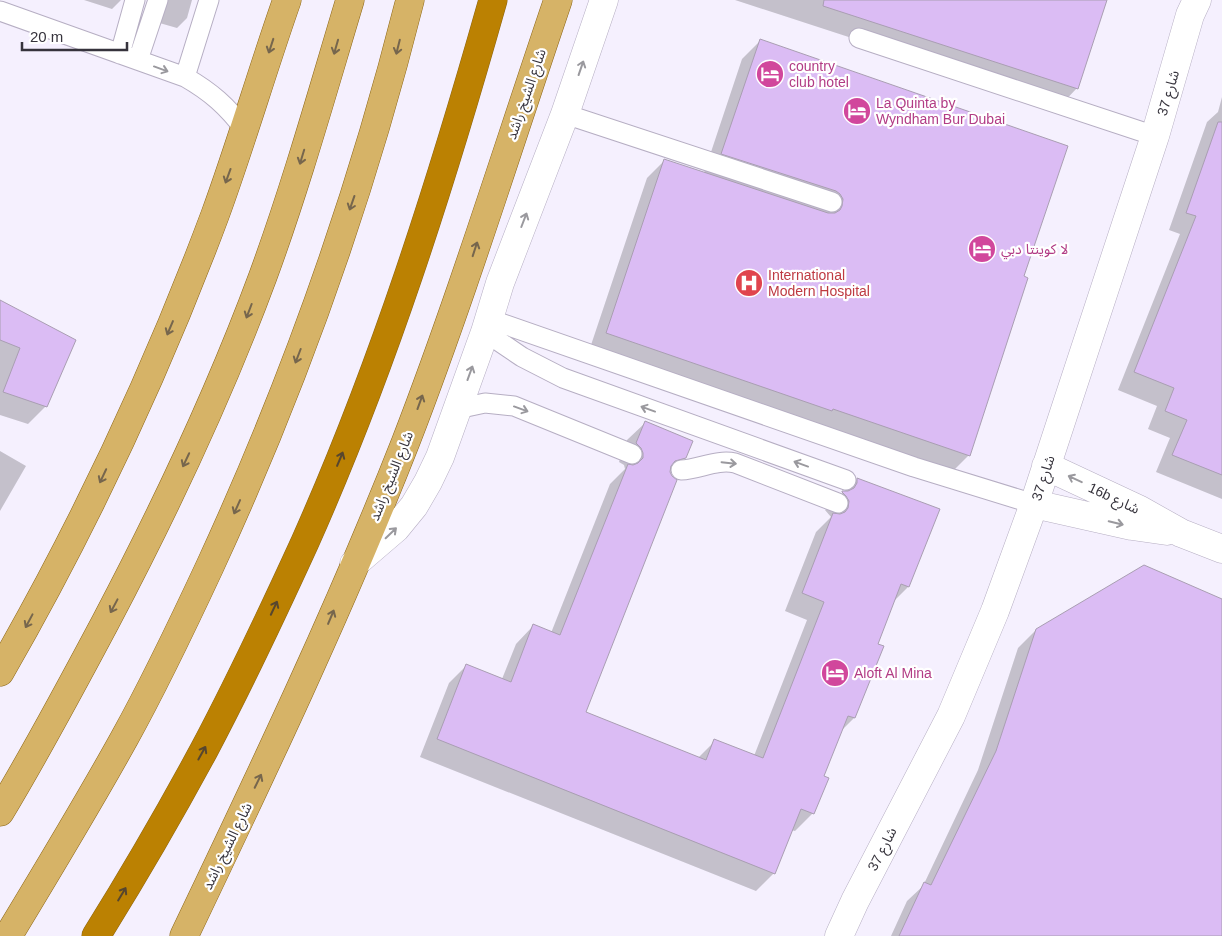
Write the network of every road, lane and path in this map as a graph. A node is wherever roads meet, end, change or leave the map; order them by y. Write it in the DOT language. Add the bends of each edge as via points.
graph roads {
  1 [pos="135,0"];
  2 [pos="158,0"];
  3 [pos="209,0"];
  4 [pos="287,0"];
  5 [pos="350,0"];
  6 [pos="410,0"];
  7 [pos="493,0"];
  8 [pos="558,0"];
  9 [pos="604,0"];
  10 [pos="1197,0"];
  11 [pos="0,11"];
  12 [pos="859,38"];
  13 [pos="120,54"];
  14 [pos="138,60"];
  15 [pos="185,77"];
  16 [pos="565,114"];
  17 [pos="245,130"];
  18 [pos="1155,136"];
  19 [pos="832,202"];
  20 [pos="487,326"];
  21 [pos="457,409"];
  22 [pos="715,433"];
  23 [pos="632,454"];
  24 [pos="1046,466"];
  25 [pos="701,468"];
  26 [pos="681,470"];
  27 [pos="846,480"];
  28 [pos="838,503"];
  29 [pos="1034,504"];
  30 [pos="1181,533"];
  31 [pos="1222,549"];
  32 [pos="354,564"];
  33 [pos="0,672"];
  34 [pos="0,812"];
  35 [pos="8,936"];
  36 [pos="96,936"];
  37 [pos="184,936"];
  38 [pos="839,936"];
  1 -- 13 [label="lane"];
  2 -- 14 [label="lane"];
  3 -- 15 [label="lane"];
  4 -- 17 [label="main road, one-way"];
  5 -- 34 [label="main road, one-way" via="263,276 198,436 161,515 78,674"];
  6 -- 35 [label="main road, one-way" via="392,72 326,283 238,504 185,620 126,734"];
  36 -- 7 [label="highway, one-way" via="205,749 306,541 391,325 434,198"];
  32 -- 8 [label="main road, شارع الشيخ راشد, one-way" via="406,442 461,290"];
  16 -- 9 [label="street, one-way"];
  10 -- 18 [label="street, شارع 37"];
  11 -- 13 [label="lane"];
  12 -- 18 [label="lane"];
  13 -- 14 [label="lane"];
  14 -- 15 [label="lane, one-way"];
  15 -- 17 [label="lane" via="219,99"];
  16 -- 19 [label="lane"];
  20 -- 16 [label="street, one-way" via="500,283"];
  17 -- 33 [label="main road, one-way" via="215,215 135,409 79,527"];
  18 -- 24 [label="street, شارع 37"];
  21 -- 20 [label="street, one-way"];
  22 -- 20 [label="lane, one-way" via="563,378 522,357"];
  20 -- 29 [label="lane"];
  21 -- 23 [label="lane, one-way" via="485,403 514,406"];
  32 -- 21 [label="street, one-way" via="396,528 414,506 440,457"];
  22 -- 25 [label="lane"];
  27 -- 22 [label="lane, one-way"];
  24 -- 29 [label="street, شارع 37"];
  30 -- 24 [label="street, 16b شارع, one-way"];
  25 -- 26 [label="lane"];
  25 -- 28 [label="lane, one-way" via="718,462 735,463"];
  29 -- 30 [label="street, 16b شارع, one-way" via="1132,526"];
  29 -- 38 [label="street, شارع 37" via="995,611 951,716"];
  30 -- 31 [label="street, 16b شارع"];
  37 -- 32 [label="main road, شارع الشيخ راشد, one-way" via="280,737"];
}
